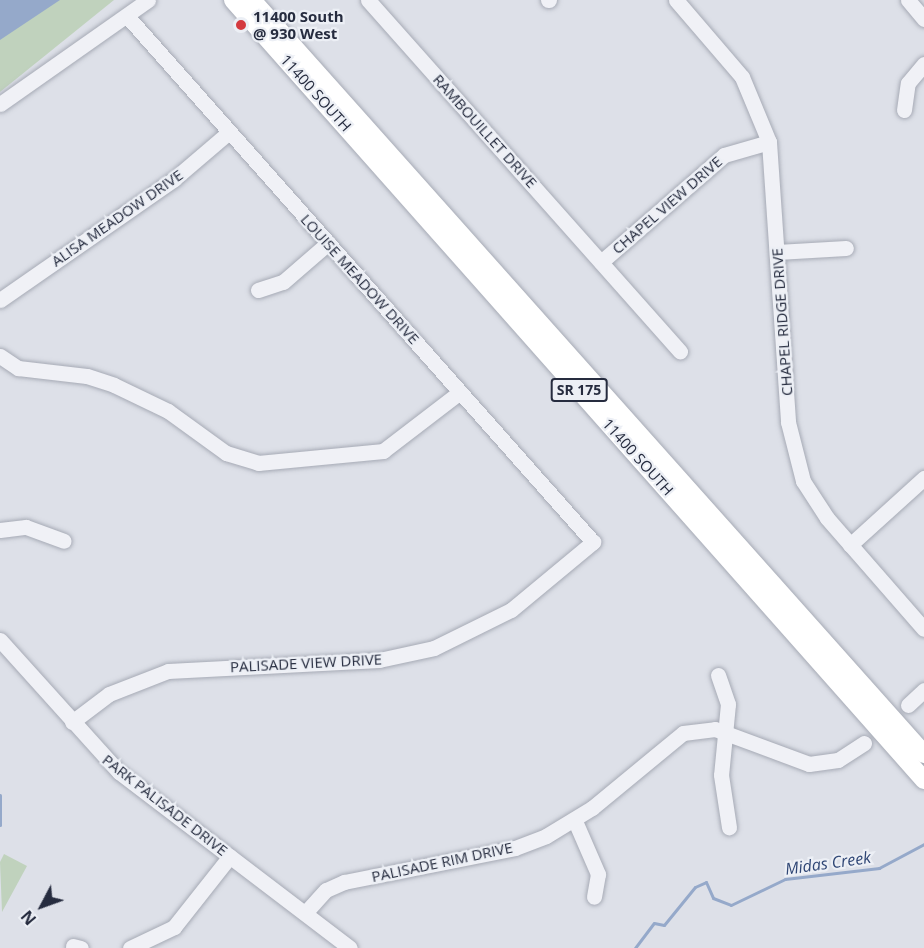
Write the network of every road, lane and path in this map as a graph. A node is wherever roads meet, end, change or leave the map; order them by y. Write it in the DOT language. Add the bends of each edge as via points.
graph roads {
  1 [pos="148,0"];
  2 [pos="233,0"];
  3 [pos="252,0"];
  4 [pos="368,0"];
  5 [pos="676,0"];
  6 [pos="908,0"];
  7 [pos="127,16"];
  8 [pos="924,19"];
  9 [pos="924,64"];
  10 [pos="0,104"];
  11 [pos="904,110"];
  12 [pos="229,132"];
  13 [pos="768,142"];
  14 [pos="328,243"];
  15 [pos="846,248"];
  16 [pos="777,252"];
  17 [pos="601,262"];
  18 [pos="258,290"];
  19 [pos="0,300"];
  20 [pos="680,351"];
  21 [pos="0,356"];
  22 [pos="460,392"];
  23 [pos="924,478"];
  24 [pos="0,530"];
  25 [pos="64,541"];
  26 [pos="592,542"];
  27 [pos="850,545"];
  28 [pos="924,629"];
  29 [pos="0,640"];
  30 [pos="718,675"];
  31 [pos="924,690"];
  32 [pos="908,705"];
  33 [pos="72,723"];
  34 [pos="726,734"];
  35 [pos="864,743"];
  36 [pos="924,754"];
  37 [pos="924,780"];
  38 [pos="575,821"];
  39 [pos="729,827"];
  40 [pos="230,856"];
  41 [pos="594,897"];
  42 [pos="305,913"];
  43 [pos="130,948"];
  44 [pos="350,948"];
  1 -- 7 [label="street"];
  2 -- 37 [label="main road, 11400 SOUTH / SR 175"];
  3 -- 36 [label="main road, 11400 SOUTH / SR 175"];
  4 -- 17 [label="street, RAMBOUILLET DRIVE"];
  5 -- 13 [label="street, CHAPEL RIDGE DRIVE" via="742,77"];
  6 -- 8 [label="street"];
  7 -- 10 [label="street"];
  7 -- 12 [label="street, LOUISE MEADOW DRIVE"];
  9 -- 11 [label="street" via="909,83"];
  12 -- 14 [label="street, LOUISE MEADOW DRIVE"];
  12 -- 19 [label="street, ALISA MEADOW DRIVE" via="174,179"];
  13 -- 16 [label="street, CHAPEL RIDGE DRIVE"];
  13 -- 17 [label="street, CHAPEL VIEW DRIVE" via="724,154"];
  14 -- 18 [label="street" via="283,282"];
  14 -- 22 [label="street, LOUISE MEADOW DRIVE"];
  15 -- 16 [label="street"];
  16 -- 27 [label="street, CHAPEL RIDGE DRIVE" via="796,461 813,500"];
  17 -- 20 [label="street, RAMBOUILLET DRIVE"];
  21 -- 22 [label="street" via="18,368 87,376 114,385 161,407 226,453 258,463 383,452"];
  22 -- 26 [label="street, LOUISE MEADOW DRIVE"];
  23 -- 27 [label="street"];
  24 -- 25 [label="street" via="26,527"];
  26 -- 33 [label="street, PALISADE VIEW DRIVE" via="511,610 434,648 379,660 168,671 109,694"];
  27 -- 28 [label="street, CHAPEL RIDGE DRIVE"];
  29 -- 33 [label="street, PARK PALISADE DRIVE"];
  30 -- 34 [label="street" via="728,704"];
  31 -- 32 [label="street"];
  33 -- 40 [label="street, PARK PALISADE DRIVE" via="119,772"];
  34 -- 35 [label="street, PALISADE RIM DRIVE" via="809,764 838,760"];
  34 -- 38 [label="street, PALISADE RIM DRIVE" via="706,729 675,737"];
  34 -- 39 [label="street" via="721,775"];
  38 -- 41 [label="street" via="598,874"];
  38 -- 42 [label="street, PALISADE RIM DRIVE" via="515,848 335,885"];
  40 -- 42 [label="street, PARK PALISADE DRIVE"];
  40 -- 43 [label="street" via="174,927"];
  42 -- 44 [label="street, PARK PALISADE DRIVE"];
}
